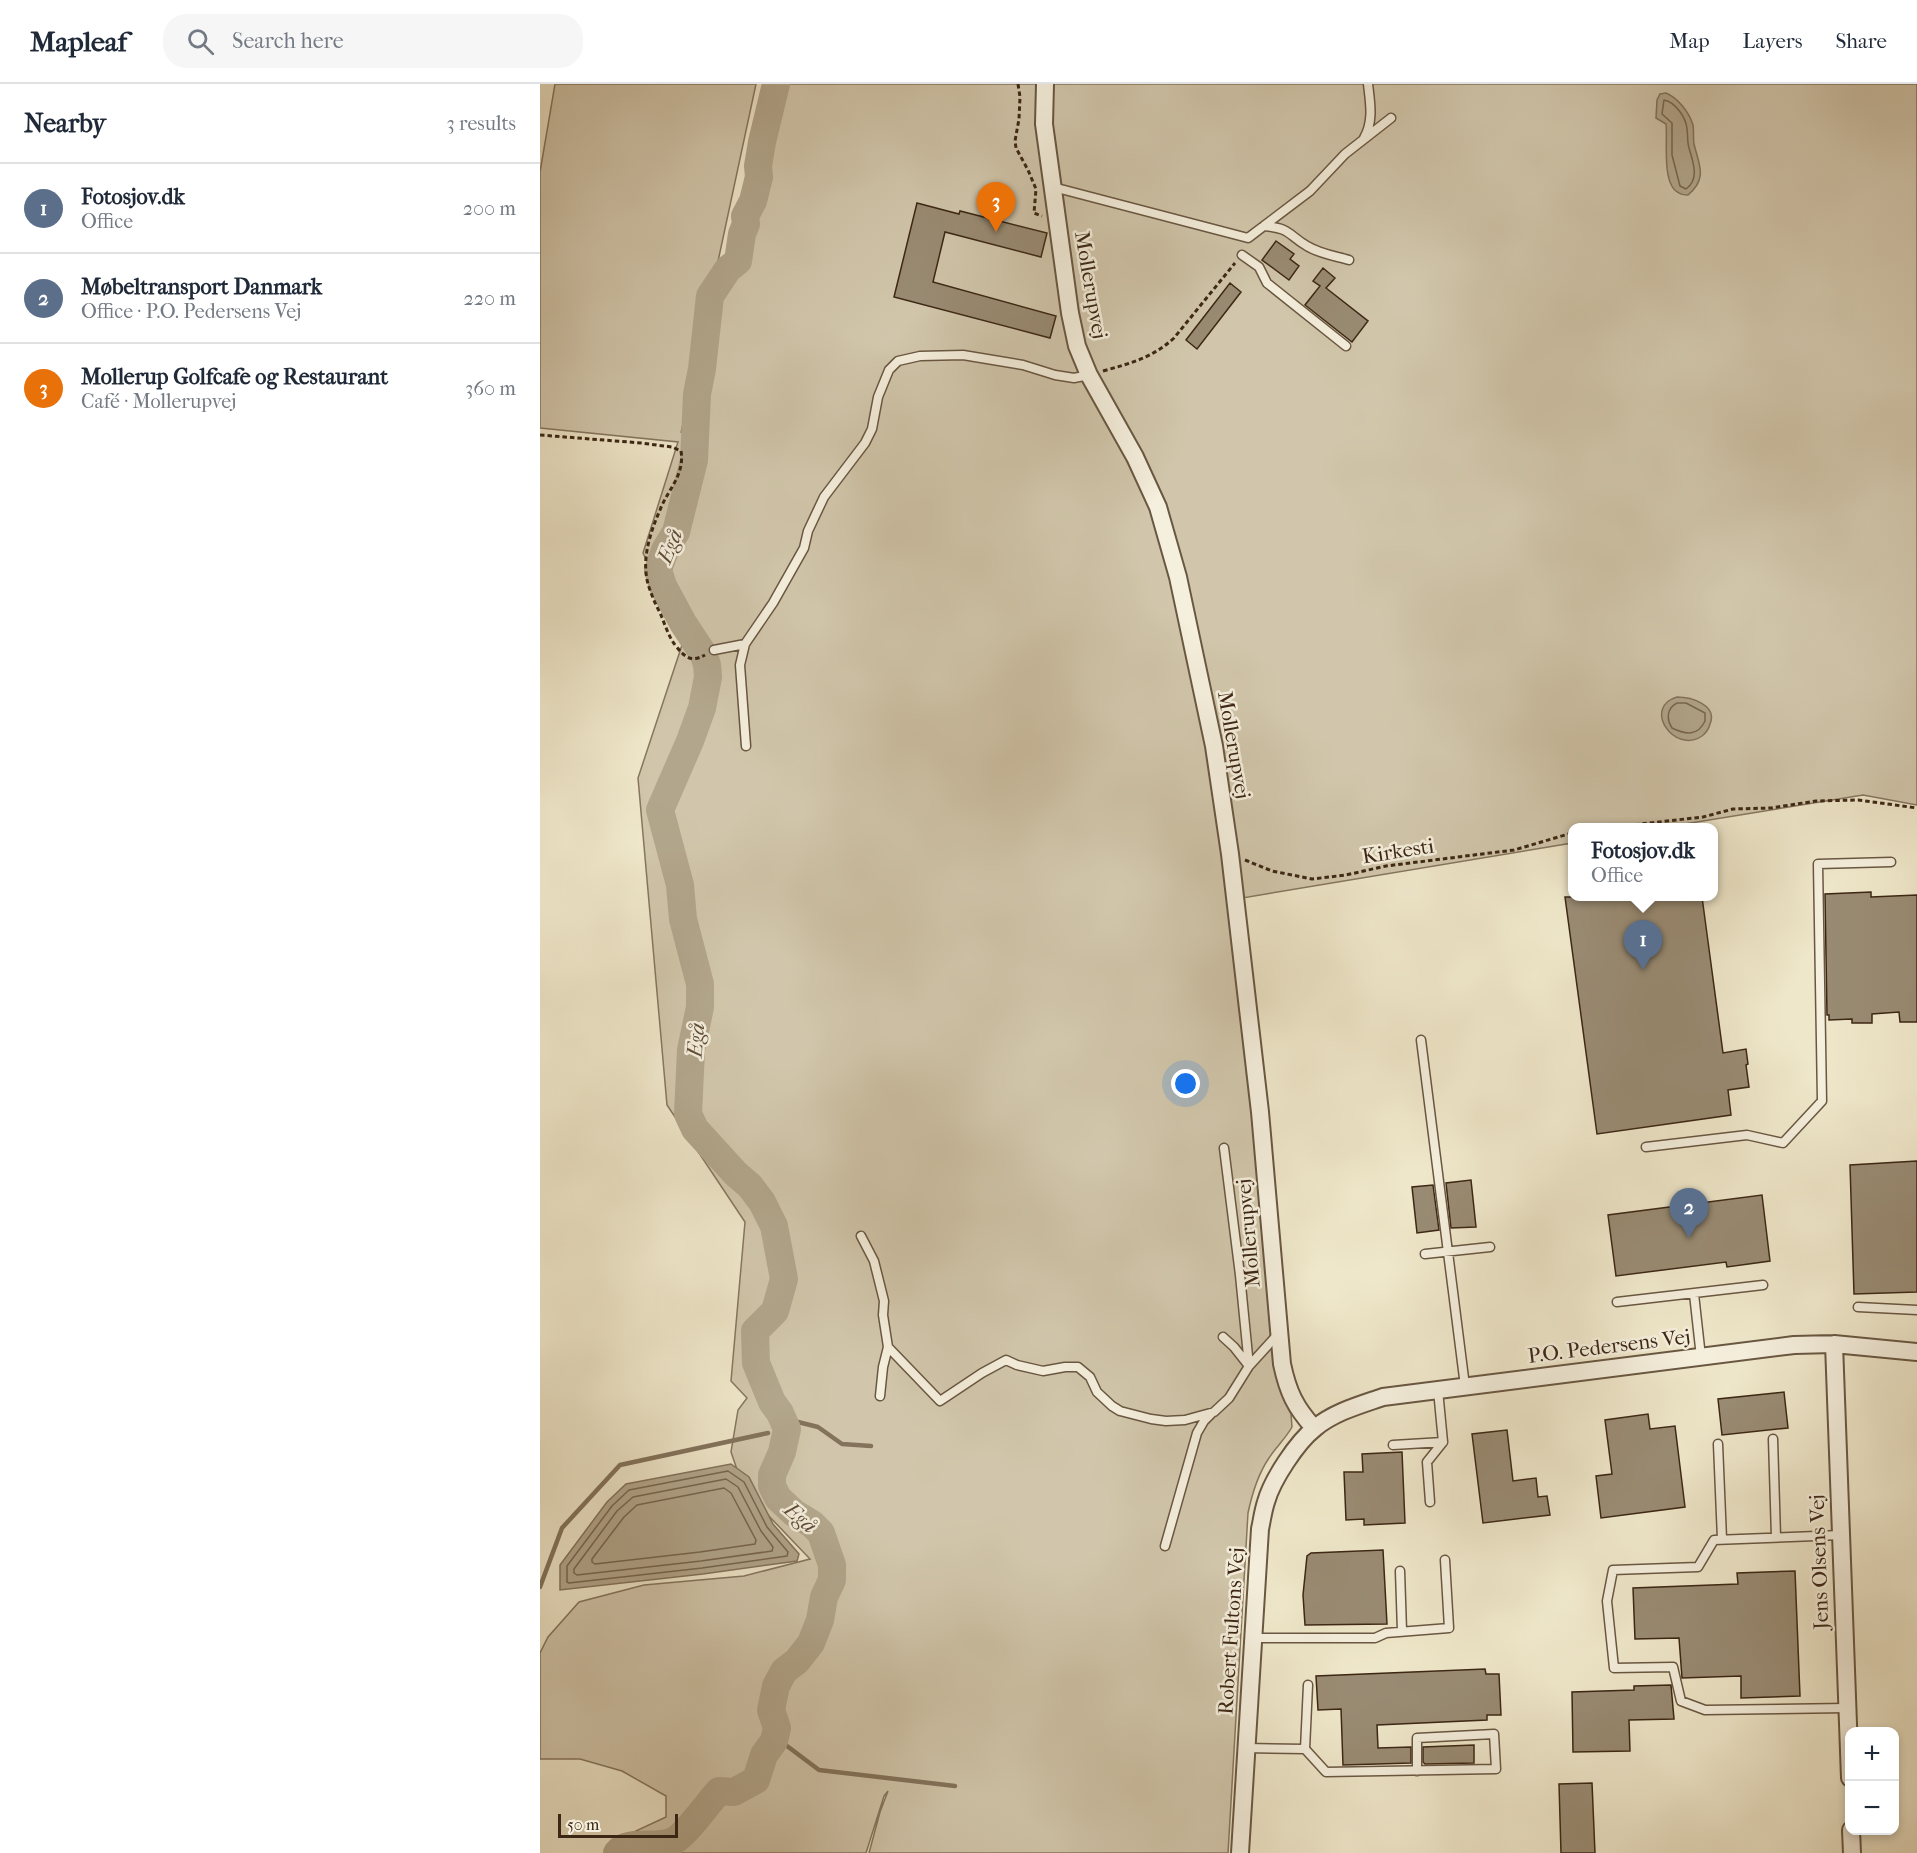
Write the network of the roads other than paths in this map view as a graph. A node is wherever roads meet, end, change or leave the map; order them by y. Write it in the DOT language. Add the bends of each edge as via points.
graph roads {
  1 [pos="1044,84"];
  2 [pos="1368,84"];
  3 [pos="1390,118"];
  4 [pos="1362,141"];
  5 [pos="1053,187"];
  6 [pos="1264,226"];
  7 [pos="1242,255"];
  8 [pos="1349,260"];
  9 [pos="1346,346"];
  10 [pos="1089,375"];
  11 [pos="745,644"];
  12 [pos="714,650"];
  13 [pos="746,746"];
  14 [pos="1892,862"];
  15 [pos="1421,1040"];
  16 [pos="1646,1147"];
  17 [pos="1224,1148"];
  18 [pos="861,1236"];
  19 [pos="1490,1247"];
  20 [pos="1448,1251"];
  21 [pos="1425,1254"];
  22 [pos="1763,1285"];
  23 [pos="1694,1294"];
  24 [pos="1617,1302"];
  25 [pos="1858,1307"];
  26 [pos="1917,1310"];
  27 [pos="1279,1333"];
  28 [pos="1222,1337"];
  29 [pos="1834,1344"];
  30 [pos="888,1347"];
  31 [pos="1917,1352"];
  32 [pos="1701,1358"];
  33 [pos="1249,1366"];
  34 [pos="1465,1386"];
  35 [pos="1438,1390"];
  36 [pos="880,1396"];
  37 [pos="1214,1412"];
  38 [pos="1314,1428"];
  39 [pos="1773,1439"];
  40 [pos="1443,1442"];
  41 [pos="1393,1444"];
  42 [pos="1718,1444"];
  43 [pos="1430,1502"];
  44 [pos="1841,1535"];
  45 [pos="1776,1537"];
  46 [pos="1722,1539"];
  47 [pos="1164,1546"];
  48 [pos="1445,1560"];
  49 [pos="1400,1571"];
  50 [pos="1402,1631"];
  51 [pos="1252,1638"];
  52 [pos="1308,1685"];
  53 [pos="1847,1708"];
  54 [pos="1848,1727"];
  55 [pos="1246,1748"];
  56 [pos="1305,1749"];
  57 [pos="1417,1771"];
  58 [pos="1851,1835"];
  59 [pos="1240,1853"];
  60 [pos="1852,1853"];
  1 -- 5 [label="street, Mollerupvej" via="1044,123"];
  2 -- 4 [label="lane" via="1370,125"];
  3 -- 4 [label="lane"];
  4 -- 6 [label="lane" via="1310,191"];
  5 -- 6 [label="lane" via="1248,238"];
  5 -- 10 [label="street, Mollerupvej" via="1070,313"];
  6 -- 8 [label="lane" via="1278,227 1307,246"];
  7 -- 9 [label="lane" via="1259,267 1268,283"];
  10 -- 11 [label="lane" via="1055,375 963,355 898,361 883,382 865,443 824,497 804,548"];
  10 -- 27 [label="street, Mollerupvej" via="1158,507 1178,576 1214,746 1260,1112"];
  11 -- 12 [label="lane"];
  11 -- 13 [label="lane" via="740,665"];
  14 -- 16 [label="lane" via="1818,864 1822,1101 1783,1143 1747,1135"];
  15 -- 20 [label="lane"];
  17 -- 33 [label="lane"];
  18 -- 30 [label="lane" via="881,1285"];
  19 -- 20 [label="lane"];
  20 -- 21 [label="lane"];
  20 -- 34 [label="lane"];
  22 -- 23 [label="lane"];
  23 -- 24 [label="lane"];
  23 -- 32 [label="lane"];
  25 -- 26 [label="lane"];
  27 -- 33 [label="lane"];
  27 -- 38 [label="street, Mollerupvej" via="1291,1398"];
  28 -- 33 [label="lane"];
  29 -- 31 [label="street, P.O. Pedersens Vej"];
  29 -- 32 [label="street, P.O. Pedersens Vej" via="1794,1345"];
  29 -- 44 [label="street, Jens Olsens Vej"];
  30 -- 36 [label="lane"];
  30 -- 37 [label="lane" via="940,1401 1006,1360 1043,1371 1078,1367 1112,1406 1151,1419 1185,1420"];
  32 -- 34 [label="street, P.O. Pedersens Vej"];
  33 -- 37 [label="lane" via="1229,1398"];
  34 -- 35 [label="street, P.O. Pedersens Vej"];
  35 -- 38 [label="street, P.O. Pedersens Vej" via="1383,1397 1346,1409"];
  35 -- 40 [label="lane"];
  37 -- 47 [label="lane" via="1197,1434"];
  38 -- 51 [label="street, Robert Fultons Vej" via="1279,1473 1266,1500 1260,1529"];
  39 -- 45 [label="lane"];
  40 -- 41 [label="lane"];
  40 -- 43 [label="lane" via="1427,1462"];
  42 -- 46 [label="lane"];
  44 -- 45 [label="lane"];
  44 -- 53 [label="street, Jens Olsens Vej"];
  45 -- 46 [label="lane"];
  46 -- 53 [label="lane" via="1714,1540 1698,1567 1613,1570 1607,1601 1614,1668 1673,1667 1681,1701 1705,1710"];
  48 -- 50 [label="lane" via="1449,1628"];
  49 -- 50 [label="lane"];
  50 -- 51 [label="lane" via="1375,1638"];
  51 -- 55 [label="street, Robert Fultons Vej"];
  52 -- 56 [label="lane"];
  53 -- 54 [label="street, Jens Olsens Vej"];
  55 -- 56 [label="lane"];
  55 -- 59 [label="street, Robert Fultons Vej"];
  56 -- 57 [label="lane" via="1326,1772"];
  57 -- 57 [label="lane" via="1496,1769 1494,1734 1417,1738"];
  58 -- 60 [label="street"];
}
